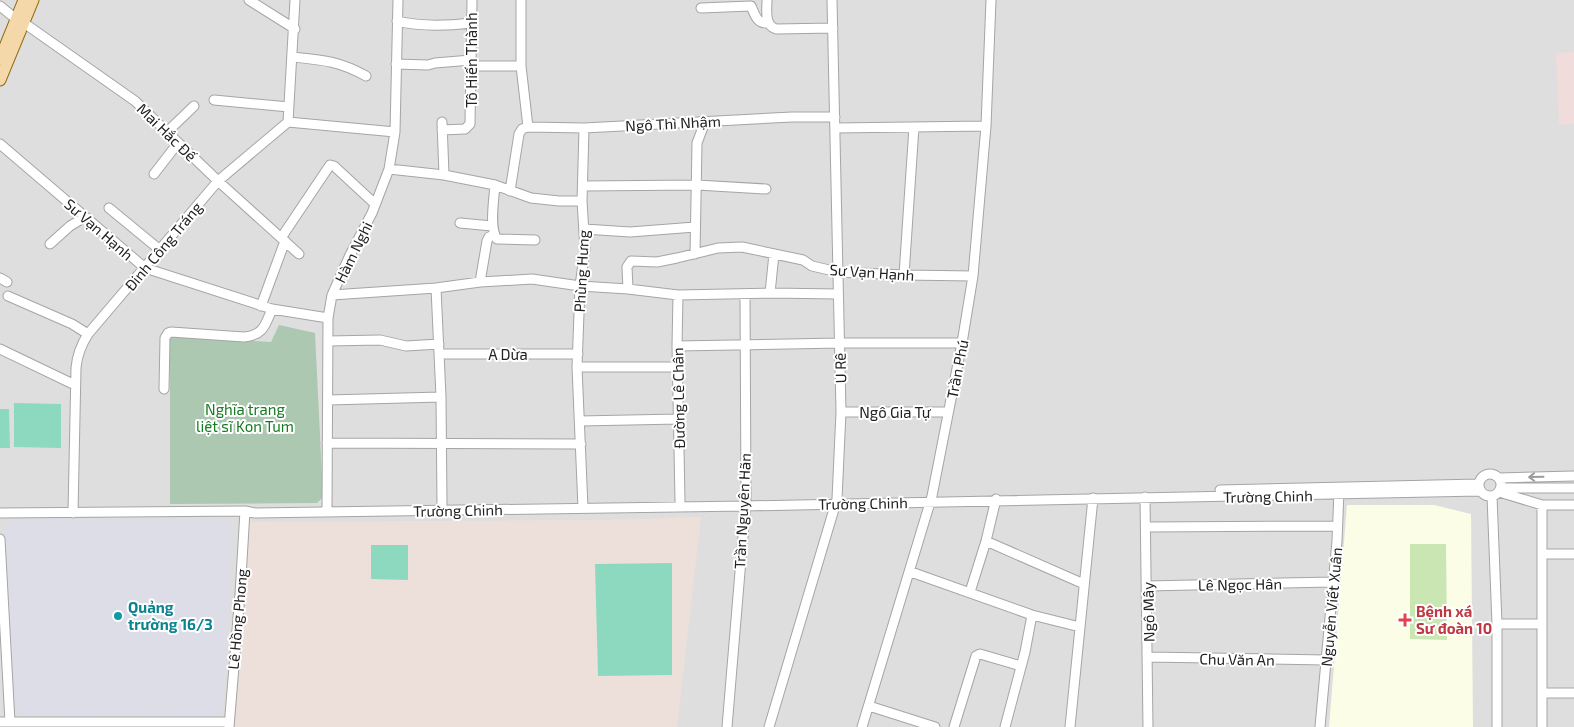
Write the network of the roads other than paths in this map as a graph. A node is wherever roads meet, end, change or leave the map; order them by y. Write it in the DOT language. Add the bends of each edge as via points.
graph roads {
  1 [pos="24,0"];
  2 [pos="33,0"];
  3 [pos="295,0"];
  4 [pos="398,0"];
  5 [pos="472,0"];
  6 [pos="521,0"];
  7 [pos="767,0"];
  8 [pos="832,0"];
  9 [pos="991,0"];
  10 [pos="252,1"];
  11 [pos="0,6"];
  12 [pos="701,8"];
  13 [pos="20,21"];
  14 [pos="397,21"];
  15 [pos="472,23"];
  16 [pos="768,23"];
  17 [pos="833,28"];
  18 [pos="295,29"];
  19 [pos="293,57"];
  20 [pos="0,59"];
  21 [pos="471,63"];
  22 [pos="396,64"];
  23 [pos="521,66"];
  24 [pos="366,76"];
  25 [pos="0,80"];
  26 [pos="214,100"];
  27 [pos="194,106"];
  28 [pos="289,108"];
  29 [pos="835,117"];
  30 [pos="288,122"];
  31 [pos="706,122"];
  32 [pos="986,126"];
  33 [pos="528,127"];
  34 [pos="914,127"];
  35 [pos="584,128"];
  36 [pos="836,128"];
  37 [pos="167,132"];
  38 [pos="395,132"];
  39 [pos="178,143"];
  40 [pos="0,144"];
  41 [pos="389,169"];
  42 [pos="154,174"];
  43 [pos="444,175"];
  44 [pos="218,181"];
  45 [pos="495,185"];
  46 [pos="697,185"];
  47 [pos="583,186"];
  48 [pos="766,189"];
  49 [pos="510,191"];
  50 [pos="582,200"];
  51 [pos="375,204"];
  52 [pos="109,208"];
  53 [pos="85,217"];
  54 [pos="460,223"];
  55 [pos="695,227"];
  56 [pos="584,229"];
  57 [pos="493,231"];
  58 [pos="283,240"];
  59 [pos="535,240"];
  60 [pos="50,244"];
  61 [pos="160,250"];
  62 [pos="299,254"];
  63 [pos="695,254"];
  64 [pos="774,254"];
  65 [pos="145,268"];
  66 [pos="838,272"];
  67 [pos="904,275"];
  68 [pos="973,276"];
  69 [pos="480,282"];
  70 [pos="580,286"];
  71 [pos="436,288"];
  72 [pos="628,289"];
  73 [pos="770,292"];
  74 [pos="745,294"];
  75 [pos="838,294"];
  76 [pos="332,295"];
  77 [pos="678,295"];
  78 [pos="8,296"];
  79 [pos="261,306"];
  80 [pos="272,309"];
  81 [pos="328,318"];
  82 [pos="88,334"];
  83 [pos="328,341"];
  84 [pos="840,343"];
  85 [pos="962,343"];
  86 [pos="439,344"];
  87 [pos="744,345"];
  88 [pos="677,346"];
  89 [pos="0,349"];
  90 [pos="440,354"];
  91 [pos="578,354"];
  92 [pos="577,367"];
  93 [pos="678,367"];
  94 [pos="75,385"];
  95 [pos="164,389"];
  96 [pos="441,398"];
  97 [pos="328,400"];
  98 [pos="841,412"];
  99 [pos="948,412"];
  100 [pos="678,419"];
  101 [pos="580,422"];
  102 [pos="327,442"];
  103 [pos="442,443"];
  104 [pos="581,444"];
  105 [pos="1574,476"];
  106 [pos="1499,478"];
  107 [pos="1479,487"];
  108 [pos="1574,488"];
  109 [pos="1339,491"];
  110 [pos="1497,492"];
  111 [pos="1145,497"];
  112 [pos="1092,498"];
  113 [pos="932,499"];
  114 [pos="996,500"];
  115 [pos="680,501"];
  116 [pos="837,501"];
  117 [pos="745,503"];
  118 [pos="1574,504"];
  119 [pos="442,505"];
  120 [pos="1542,505"];
  121 [pos="583,506"];
  122 [pos="327,508"];
  123 [pos="245,511"];
  124 [pos="74,513"];
  125 [pos="0,514"];
  126 [pos="1146,526"];
  127 [pos="1338,526"];
  128 [pos="0,539"];
  129 [pos="986,541"];
  130 [pos="1542,554"];
  131 [pos="1574,554"];
  132 [pos="910,572"];
  133 [pos="1333,582"];
  134 [pos="1084,584"];
  135 [pos="1147,586"];
  136 [pos="970,592"];
  137 [pos="1,602"];
  138 [pos="1032,615"];
  139 [pos="1497,624"];
  140 [pos="1542,624"];
  141 [pos="1080,627"];
  142 [pos="1148,657"];
  143 [pos="1326,660"];
  144 [pos="1021,666"];
  145 [pos="1542,693"];
  146 [pos="1574,693"];
  147 [pos="869,706"];
  148 [pos="0,722"];
  149 [pos="10,722"];
  150 [pos="229,724"];
  151 [pos="726,727"];
  152 [pos="769,727"];
  153 [pos="862,727"];
  154 [pos="935,727"];
  155 [pos="954,727"];
  156 [pos="1005,727"];
  157 [pos="1070,727"];
  158 [pos="1148,727"];
  159 [pos="1320,727"];
  160 [pos="1497,727"];
  161 [pos="1542,727"];
  1 -- 13 [label="main road"];
  2 -- 13 [label="main road"];
  3 -- 18 [label="street"];
  4 -- 14 [label="street, Hàm Nghi"];
  5 -- 15 [label="street, Tô Hiến Thành"];
  6 -- 23 [label="street"];
  7 -- 16 [label="street"];
  8 -- 17 [label="street, U Rê"];
  9 -- 32 [label="street, Trần Phú"];
  10 -- 18 [label="street"];
  11 -- 13 [label="street, Mai Hắc Đế"];
  12 -- 16 [label="street" via="752,6 757,20"];
  13 -- 20 [label="main road"];
  13 -- 25 [label="main road"];
  13 -- 37 [label="street, Mai Hắc Đế" via="135,101"];
  14 -- 15 [label="street" via="440,26"];
  14 -- 22 [label="street, Hàm Nghi"];
  15 -- 21 [label="street, Tô Hiến Thành"];
  16 -- 17 [label="street" via="776,28"];
  17 -- 29 [label="street, U Rê"];
  18 -- 19 [label="street"];
  19 -- 24 [label="street" via="335,62"];
  19 -- 28 [label="street"];
  21 -- 22 [label="street"];
  21 -- 23 [label="street"];
  21 -- 43 [label="street, Tô Hiến Thành" via="469,127 442,126"];
  22 -- 38 [label="street, Hàm Nghi"];
  23 -- 33 [label="street"];
  26 -- 28 [label="street"];
  27 -- 37 [label="street"];
  28 -- 30 [label="street"];
  29 -- 31 [label="street, Ngô Thì Nhậm"];
  29 -- 36 [label="street, U Rê"];
  30 -- 38 [label="street"];
  30 -- 44 [label="street, Đinh Công Tráng"];
  31 -- 35 [label="street, Ngô Thì Nhậm"];
  31 -- 46 [label="street" via="697,143"];
  32 -- 34 [label="street"];
  32 -- 68 [label="street, Trần Phú"];
  33 -- 35 [label="street, Ngô Thì Nhậm"];
  33 -- 49 [label="street" via="519,134"];
  34 -- 36 [label="street"];
  34 -- 67 [label="street"];
  35 -- 47 [label="street"];
  36 -- 66 [label="street, U Rê"];
  37 -- 39 [label="street, Mai Hắc Đế"];
  38 -- 41 [label="street, Hàm Nghi"];
  39 -- 42 [label="street"];
  39 -- 44 [label="street, Mai Hắc Đế"];
  40 -- 53 [label="street, Sư Vạn Hạnh"];
  41 -- 43 [label="street"];
  41 -- 51 [label="street, Hàm Nghi"];
  43 -- 45 [label="street"];
  44 -- 58 [label="street, Mai Hắc Đế"];
  44 -- 61 [label="street, Đinh Công Tráng"];
  45 -- 49 [label="street"];
  45 -- 57 [label="street"];
  46 -- 47 [label="street"];
  46 -- 48 [label="street"];
  46 -- 55 [label="street"];
  47 -- 50 [label="street"];
  49 -- 50 [label="street" via="531,198"];
  50 -- 56 [label="street, Phùng Hưng"];
  51 -- 58 [label="street" via="330,165"];
  51 -- 76 [label="street, Hàm Nghi"];
  52 -- 61 [label="street"];
  53 -- 60 [label="street"];
  53 -- 65 [label="street, Sư Vạn Hạnh"];
  54 -- 57 [label="street"];
  55 -- 56 [label="street" via="630,232"];
  55 -- 63 [label="street"];
  56 -- 70 [label="street, Phùng Hưng"];
  57 -- 59 [label="street" via="496,239"];
  57 -- 69 [label="street" via="487,241"];
  58 -- 62 [label="street, Mai Hắc Đế"];
  58 -- 79 [label="street"];
  61 -- 65 [label="street, Đinh Công Tráng"];
  63 -- 64 [label="street, Sư Vạn Hạnh" via="718,248 742,247"];
  63 -- 72 [label="street, Sư Vạn Hạnh" via="657,262 631,261 627,267"];
  64 -- 66 [label="street, Sư Vạn Hạnh"];
  64 -- 73 [label="street"];
  65 -- 79 [label="street, Sư Vạn Hạnh"];
  65 -- 82 [label="street, Đinh Công Tráng"];
  66 -- 67 [label="street, Sư Vạn Hạnh"];
  66 -- 75 [label="street, U Rê"];
  67 -- 68 [label="street, Sư Vạn Hạnh"];
  68 -- 85 [label="street, Trần Phú"];
  69 -- 70 [label="street" via="532,279"];
  69 -- 71 [label="street"];
  70 -- 72 [label="street"];
  70 -- 91 [label="street, Phùng Hưng"];
  71 -- 76 [label="street"];
  71 -- 86 [label="street"];
  72 -- 77 [label="street"];
  73 -- 74 [label="street"];
  73 -- 75 [label="street"];
  74 -- 77 [label="street"];
  74 -- 87 [label="street, Trần Nguyên Hãn"];
  75 -- 84 [label="street, U Rê"];
  76 -- 81 [label="street, Hàm Nghi"];
  77 -- 88 [label="street, Đường Lê Chân"];
  78 -- 82 [label="street"];
  79 -- 80 [label="street, Sư Vạn Hạnh"];
  80 -- 81 [label="street, Sư Vạn Hạnh"];
  80 -- 95 [label="street" via="262,331 255,336 168,333 165,338"];
  81 -- 83 [label="street, Hàm Nghi"];
  82 -- 94 [label="street, Đinh Công Tráng" via="77,357"];
  83 -- 86 [label="street" via="380,340 406,346"];
  83 -- 97 [label="street, Hàm Nghi"];
  84 -- 85 [label="street"];
  84 -- 87 [label="street"];
  84 -- 98 [label="street, U Rê"];
  85 -- 99 [label="street, Trần Phú"];
  86 -- 90 [label="street"];
  87 -- 88 [label="street"];
  87 -- 117 [label="street, Trần Nguyên Hãn"];
  88 -- 93 [label="street, Đường Lê Chân"];
  89 -- 94 [label="street"];
  90 -- 91 [label="street, A Dừa"];
  90 -- 96 [label="street"];
  91 -- 92 [label="street, Phùng Hưng"];
  92 -- 93 [label="street"];
  92 -- 101 [label="street, Phùng Hưng"];
  93 -- 100 [label="street, Đường Lê Chân"];
  94 -- 124 [label="street, Đinh Công Tráng"];
  96 -- 97 [label="street"];
  96 -- 103 [label="street"];
  97 -- 102 [label="street, Hàm Nghi"];
  98 -- 99 [label="street, Ngô Gia Tự"];
  98 -- 116 [label="street, U Rê"];
  99 -- 113 [label="street, Trần Phú"];
  100 -- 101 [label="street"];
  100 -- 115 [label="street, Đường Lê Chân"];
  101 -- 104 [label="street, Phùng Hưng"];
  102 -- 103 [label="street"];
  102 -- 122 [label="street, Hàm Nghi"];
  103 -- 104 [label="street"];
  103 -- 119 [label="street"];
  104 -- 121 [label="street, Phùng Hưng"];
  105 -- 106 [label="street, one-way"];
  106 -- 107 [label="street" via="1485,475"];
  106 -- 110 [label="street"];
  107 -- 109 [label="street, Trường Chinh"];
  107 -- 110 [label="street" via="1486,496"];
  108 -- 110 [label="street"];
  109 -- 111 [label="street, Trường Chinh"];
  109 -- 113 [label="street, Trường Chinh"];
  109 -- 127 [label="street, Nguyễn Viết Xuân"];
  110 -- 120 [label="street"];
  110 -- 139 [label="street"];
  111 -- 112 [label="street, Trường Chinh"];
  111 -- 126 [label="street, Ngô Mây"];
  112 -- 114 [label="street, Trường Chinh"];
  112 -- 134 [label="street"];
  113 -- 114 [label="street, Trường Chinh"];
  113 -- 116 [label="street, Trường Chinh"];
  113 -- 132 [label="street, Trần Phú"];
  114 -- 129 [label="street"];
  115 -- 117 [label="street, Trường Chinh"];
  115 -- 121 [label="street, Trường Chinh"];
  116 -- 117 [label="street, Trường Chinh"];
  116 -- 152 [label="street, U Rê"];
  117 -- 121 [label="street, Trường Chinh"];
  117 -- 151 [label="street, Trần Nguyên Hãn"];
  118 -- 120 [label="street"];
  119 -- 121 [label="street, Trường Chinh"];
  119 -- 122 [label="street, Trường Chinh"];
  120 -- 130 [label="street"];
  121 -- 123 [label="street, Trường Chinh"];
  122 -- 123 [label="street, Trường Chinh" via="256,508"];
  123 -- 124 [label="street, Trường Chinh"];
  123 -- 150 [label="street, Lê Hồng Phong"];
  124 -- 125 [label="street, Trường Chinh"];
  126 -- 127 [label="street"];
  126 -- 135 [label="street, Ngô Mây"];
  127 -- 133 [label="street, Nguyễn Viết Xuân"];
  128 -- 137 [label="street"];
  129 -- 134 [label="street"];
  129 -- 136 [label="street"];
  130 -- 131 [label="street"];
  130 -- 140 [label="street"];
  132 -- 136 [label="street"];
  132 -- 147 [label="street, Trần Phú"];
  133 -- 135 [label="street, Lê Ngọc Hân"];
  133 -- 143 [label="street, Nguyễn Viết Xuân"];
  134 -- 141 [label="street"];
  135 -- 142 [label="street, Ngô Mây"];
  136 -- 138 [label="street"];
  137 -- 149 [label="street"];
  138 -- 141 [label="street"];
  138 -- 144 [label="street"];
  139 -- 140 [label="street"];
  139 -- 160 [label="street"];
  140 -- 145 [label="street"];
  141 -- 157 [label="street"];
  142 -- 143 [label="street, Chu Văn An"];
  142 -- 158 [label="street, Ngô Mây"];
  143 -- 159 [label="street, Nguyễn Viết Xuân"];
  144 -- 155 [label="street" via="980,654 976,656"];
  144 -- 156 [label="street"];
  145 -- 146 [label="street"];
  145 -- 161 [label="street"];
  147 -- 153 [label="street, Trần Phú"];
  147 -- 154 [label="street"];
  148 -- 149 [label="street"];
  149 -- 150 [label="street"];
}
